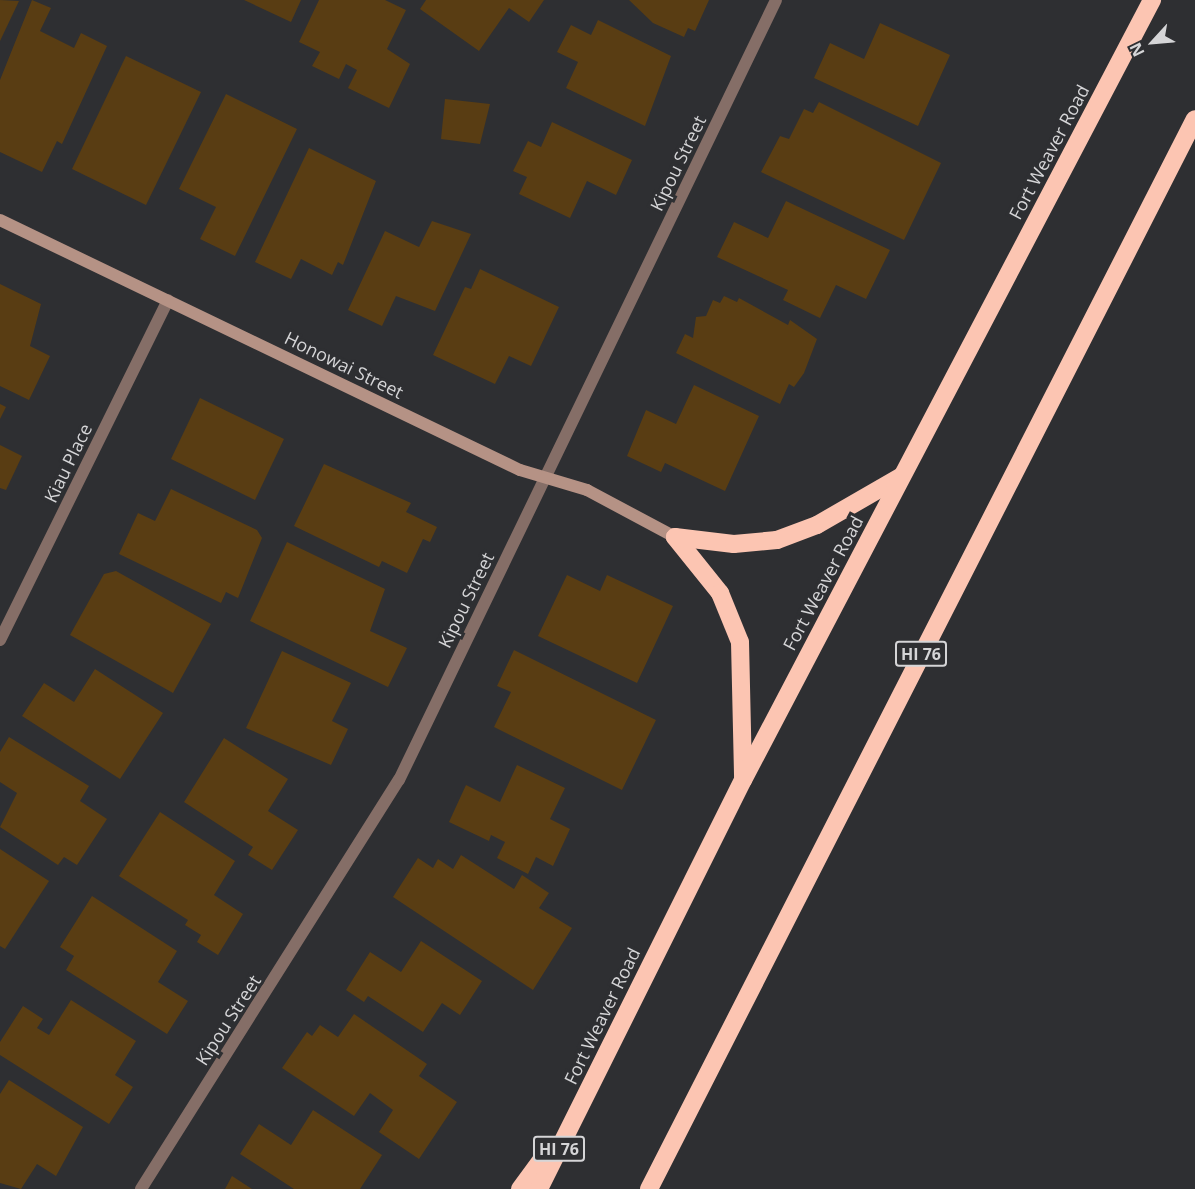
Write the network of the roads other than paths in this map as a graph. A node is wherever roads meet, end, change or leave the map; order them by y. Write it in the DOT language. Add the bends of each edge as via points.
graph roads {
  1 [pos="776,0"];
  2 [pos="1147,0"];
  3 [pos="1152,0"];
  4 [pos="1121,60"];
  5 [pos="1195,119"];
  6 [pos="0,220"];
  7 [pos="168,300"];
  8 [pos="902,476"];
  9 [pos="546,478"];
  10 [pos="675,537"];
  11 [pos="0,640"];
  12 [pos="743,780"];
  13 [pos="580,1108"];
  14 [pos="141,1189"];
  15 [pos="520,1189"];
  16 [pos="539,1189"];
  17 [pos="649,1189"];
  1 -- 9 [label="street, Kipou Street"];
  2 -- 4 [label="highway"];
  3 -- 4 [label="highway, Fort Weaver Road / HI 76"];
  4 -- 8 [label="highway, Fort Weaver Road / HI 76"];
  5 -- 17 [label="highway, HI 76"];
  6 -- 7 [label="street, Honowai Street"];
  7 -- 9 [label="street, Honowai Street" via="519,470"];
  7 -- 11 [label="street, Kiau Place"];
  8 -- 10 [label="highway" via="817,525 777,540 734,544"];
  8 -- 12 [label="highway, Fort Weaver Road / HI 76"];
  9 -- 10 [label="street, Honowai Street" via="587,490"];
  9 -- 14 [label="street, Kipou Street" via="399,780"];
  10 -- 12 [label="highway" via="720,593 740,642"];
  12 -- 13 [label="highway, Fort Weaver Road / HI 76"];
  13 -- 15 [label="highway"];
  13 -- 16 [label="highway, Fort Weaver Road / HI 76"];
}
